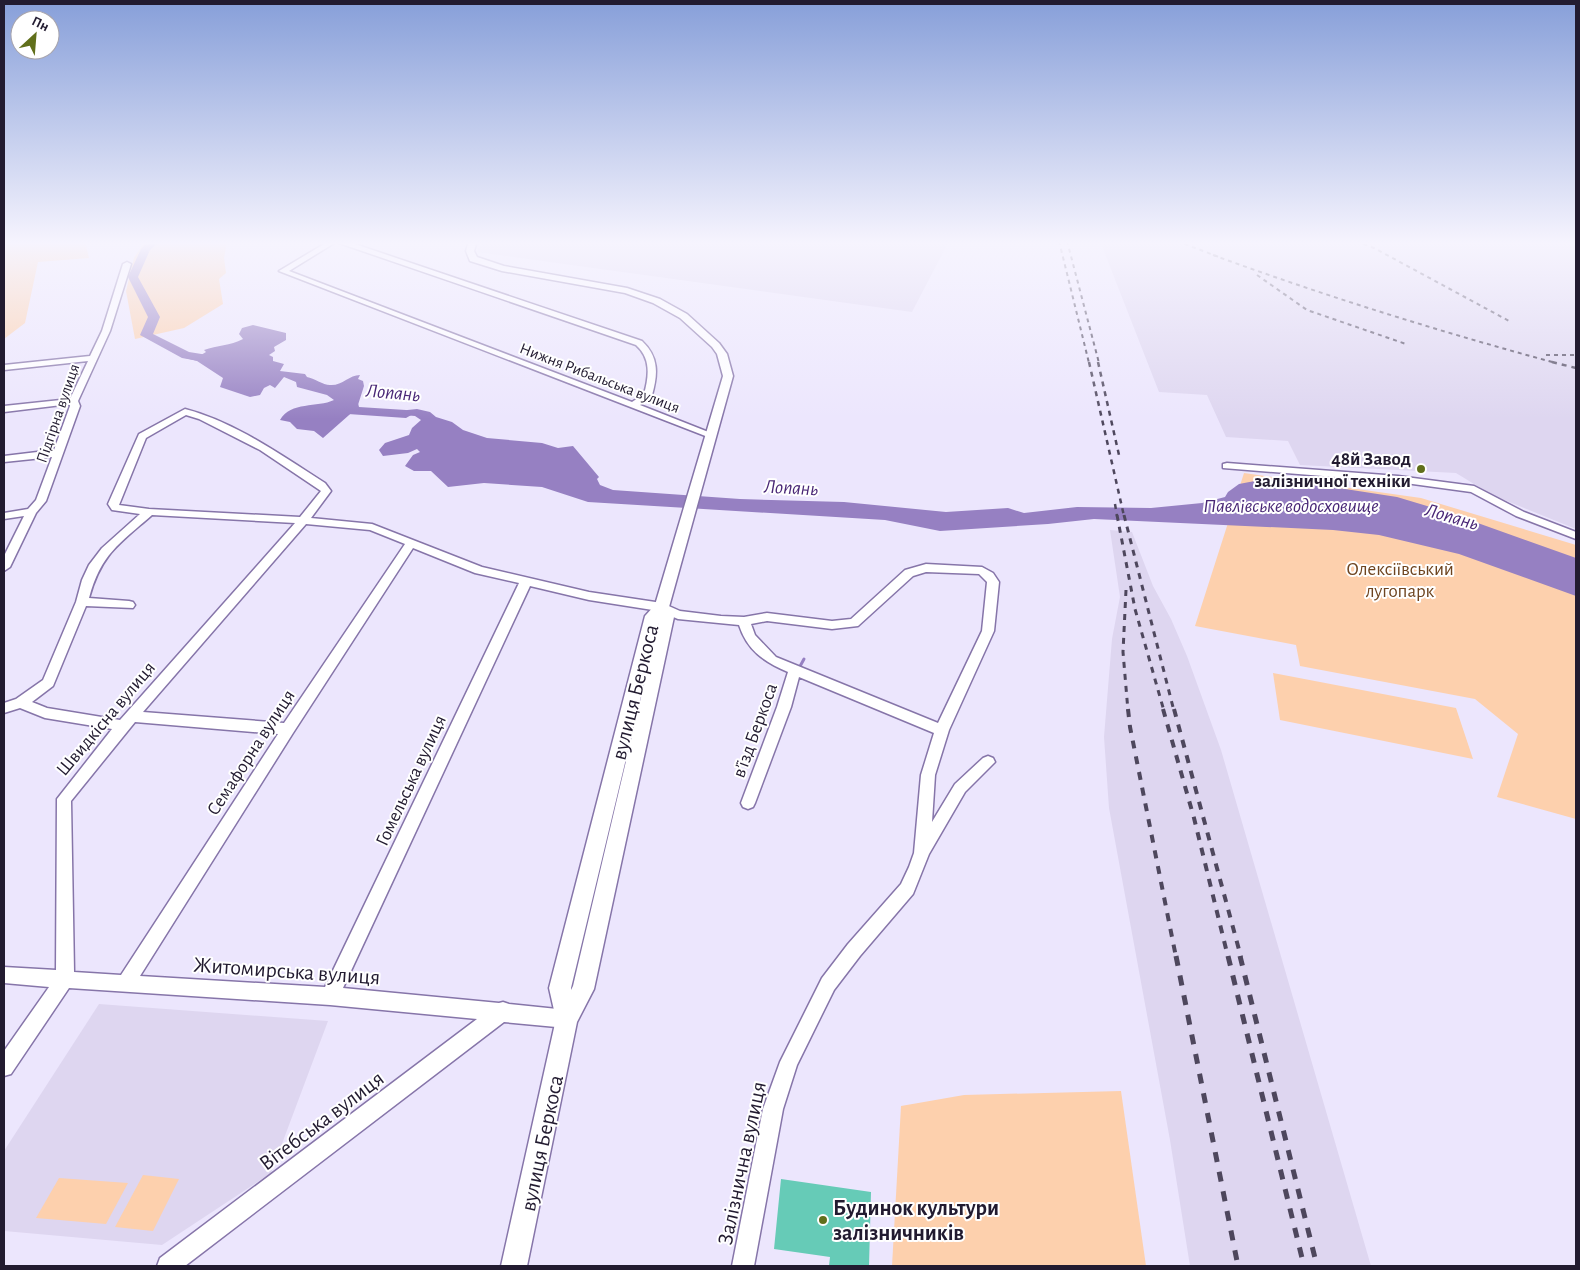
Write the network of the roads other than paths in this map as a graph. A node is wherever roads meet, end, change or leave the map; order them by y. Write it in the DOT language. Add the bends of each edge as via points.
graph roads {
  1 [pos="116,300"];
  2 [pos="358,300"];
  3 [pos="513,300"];
  4 [pos="651,300"];
  5 [pos="92,358"];
  6 [pos="4,367"];
  7 [pos="73,401"];
  8 [pos="632,406"];
  9 [pos="4,409"];
  10 [pos="711,435"];
  11 [pos="57,453"];
  12 [pos="4,459"];
  13 [pos="1227,466"];
  14 [pos="32,512"];
  15 [pos="149,512"];
  16 [pos="4,516"];
  17 [pos="303,520"];
  18 [pos="1576,536"];
  19 [pos="411,543"];
  20 [pos="4,567"];
  21 [pos="526,582"];
  22 [pos="82,602"];
  23 [pos="129,605"];
  24 [pos="662,607"];
  25 [pos="744,621"];
  26 [pos="798,671"];
  27 [pos="21,703"];
  28 [pos="4,708"];
  29 [pos="127,721"];
  30 [pos="288,730"];
  31 [pos="942,730"];
  32 [pos="988,762"];
  33 [pos="748,802"];
  34 [pos="922,853"];
  35 [pos="4,974"];
  36 [pos="64,978"];
  37 [pos="125,984"];
  38 [pos="330,996"];
  39 [pos="503,1011"];
  40 [pos="567,1019"];
  41 [pos="4,1067"];
  42 [pos="168,1266"];
  43 [pos="514,1266"];
  44 [pos="743,1266"];
  1 -- 5 [label="street, Підгірна вулиця"];
  2 -- 8 [label="street, Нижня Рибальська вулиця"];
  3 -- 8 [label="street" via="645,347 653,365 648,395"];
  4 -- 10 [label="street" via="671,307 686,318 721,353 728,376"];
  5 -- 6 [label="street"];
  5 -- 7 [label="street, Підгірна вулиця"];
  7 -- 9 [label="street"];
  7 -- 11 [label="street, Підгірна вулиця" via="75,406"];
  8 -- 10 [label="street, Нижня Рибальська вулиця"];
  10 -- 24 [label="street"];
  11 -- 12 [label="street"];
  11 -- 14 [label="street, Підгірна вулиця" via="41,501"];
  13 -- 18 [label="street" via="1398,478 1474,489 1520,514"];
  14 -- 16 [label="street"];
  14 -- 20 [label="street, Підгірна вулиця"];
  15 -- 17 [label="street"];
  15 -- 17 [label="street, Швидкісна вулиця" via="116,508 113,504 142,436 185,412 202,417 263,448 321,484 326,491"];
  15 -- 22 [label="street" via="106,550 94,566"];
  17 -- 19 [label="street" via="372,527"];
  17 -- 29 [label="street, Швидкісна вулиця"];
  19 -- 21 [label="street" via="479,570"];
  19 -- 30 [label="street, Семафорна вулиця"];
  21 -- 24 [label="street"];
  21 -- 38 [label="street, Гомельська вулиця"];
  22 -- 23 [label="street"];
  22 -- 27 [label="street" via="48,683"];
  24 -- 25 [label="street" via="678,615"];
  24 -- 40 [label="street, вулиця Беркоса" via="667,617 583,988"];
  24 -- 40 [label="street, вулиця Беркоса" via="652,616 560,988"];
  25 -- 26 [label="street" via="749,637 771,660"];
  25 -- 31 [label="street, Залізнична вулиця" via="767,616 832,625 854,623 909,573 926,568 982,571 993,582 988,631"];
  26 -- 31 [label="street"];
  26 -- 33 [label="street, в’їзд Беркоса"];
  27 -- 28 [label="street"];
  27 -- 29 [label="street" via="45,713"];
  29 -- 30 [label="street"];
  29 -- 36 [label="street, Швидкісна вулиця" via="64,798"];
  30 -- 37 [label="street, Семафорна вулиця"];
  31 -- 34 [label="street, Залізнична вулиця" via="928,775"];
  32 -- 34 [label="street" via="960,788"];
  34 -- 44 [label="street, Залізнична вулиця" via="907,889 828,984 789,1062 773,1109"];
  35 -- 36 [label="street, Житомирська вулиця"];
  36 -- 37 [label="street, Житомирська вулиця"];
  36 -- 41 [label="street"];
  37 -- 38 [label="street, Житомирська вулиця"];
  38 -- 39 [label="street, Житомирська вулиця"];
  39 -- 40 [label="street, Житомирська вулиця"];
  39 -- 42 [label="street, Вітебська вулиця"];
  40 -- 43 [label="street, вулиця Беркоса"];
}
